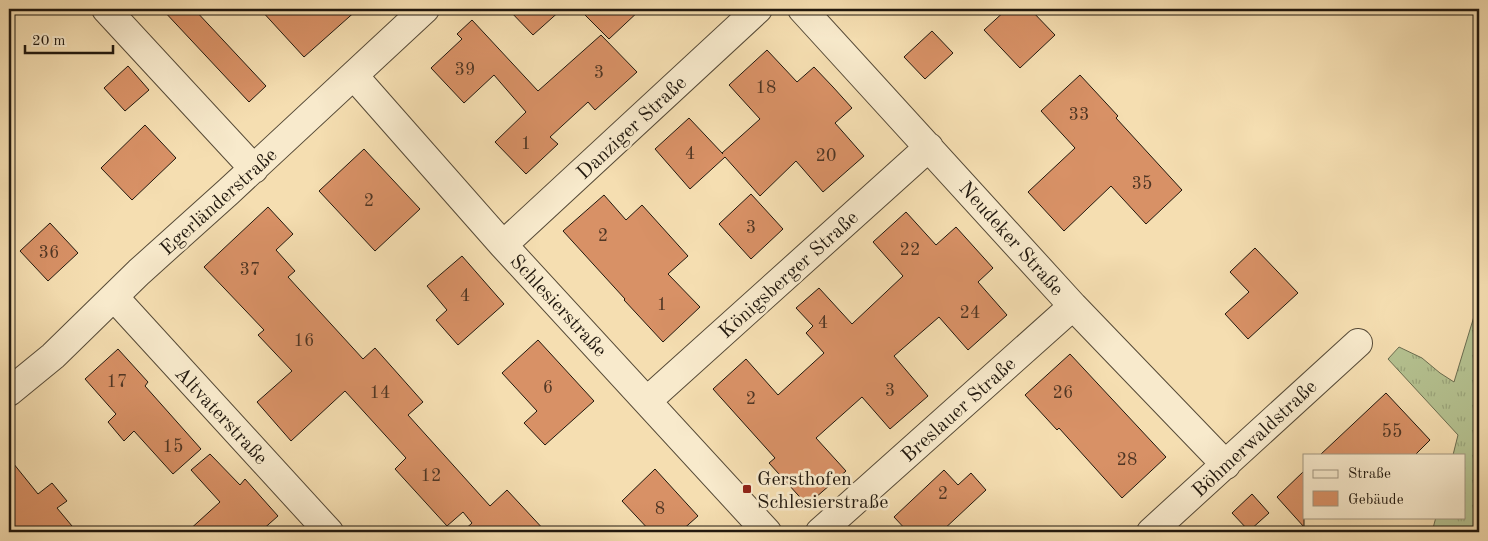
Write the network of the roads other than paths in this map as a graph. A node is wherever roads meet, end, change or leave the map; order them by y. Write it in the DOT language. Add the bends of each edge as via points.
graph roads {
  1 [pos="106,9"];
  2 [pos="425,9"];
  3 [pos="758,9"];
  4 [pos="802,9"];
  5 [pos="354,76"];
  6 [pos="929,147"];
  7 [pos="254,169"];
  8 [pos="503,245"];
  9 [pos="114,297"];
  10 [pos="1073,306"];
  11 [pos="1358,344"];
  12 [pos="9,392"];
  13 [pos="647,401"];
  14 [pos="1226,465"];
  15 [pos="329,532"];
  16 [pos="767,532"];
  17 [pos="820,532"];
  18 [pos="1151,532"];
  1 -- 7 [label="street"];
  2 -- 5 [label="street, Egerländerstraße"];
  3 -- 8 [label="street, Danziger Straße"];
  4 -- 6 [label="street, Neudeker Straße"];
  5 -- 7 [label="street, Egerländerstraße"];
  5 -- 8 [label="street, Schlesierstraße"];
  6 -- 10 [label="street, Neudeker Straße"];
  6 -- 13 [label="street, Königsberger Straße"];
  7 -- 9 [label="street, Egerländerstraße"];
  8 -- 13 [label="street, Schlesierstraße"];
  9 -- 12 [label="street, Egerländerstraße" via="53,356"];
  9 -- 15 [label="street, Altvaterstraße"];
  10 -- 14 [label="street, Neudeker Straße"];
  10 -- 17 [label="street, Breslauer Straße"];
  11 -- 14 [label="street, Böhmerwaldstraße"];
  13 -- 16 [label="street, Schlesierstraße"];
  14 -- 18 [label="street, Böhmerwaldstraße"];
}
